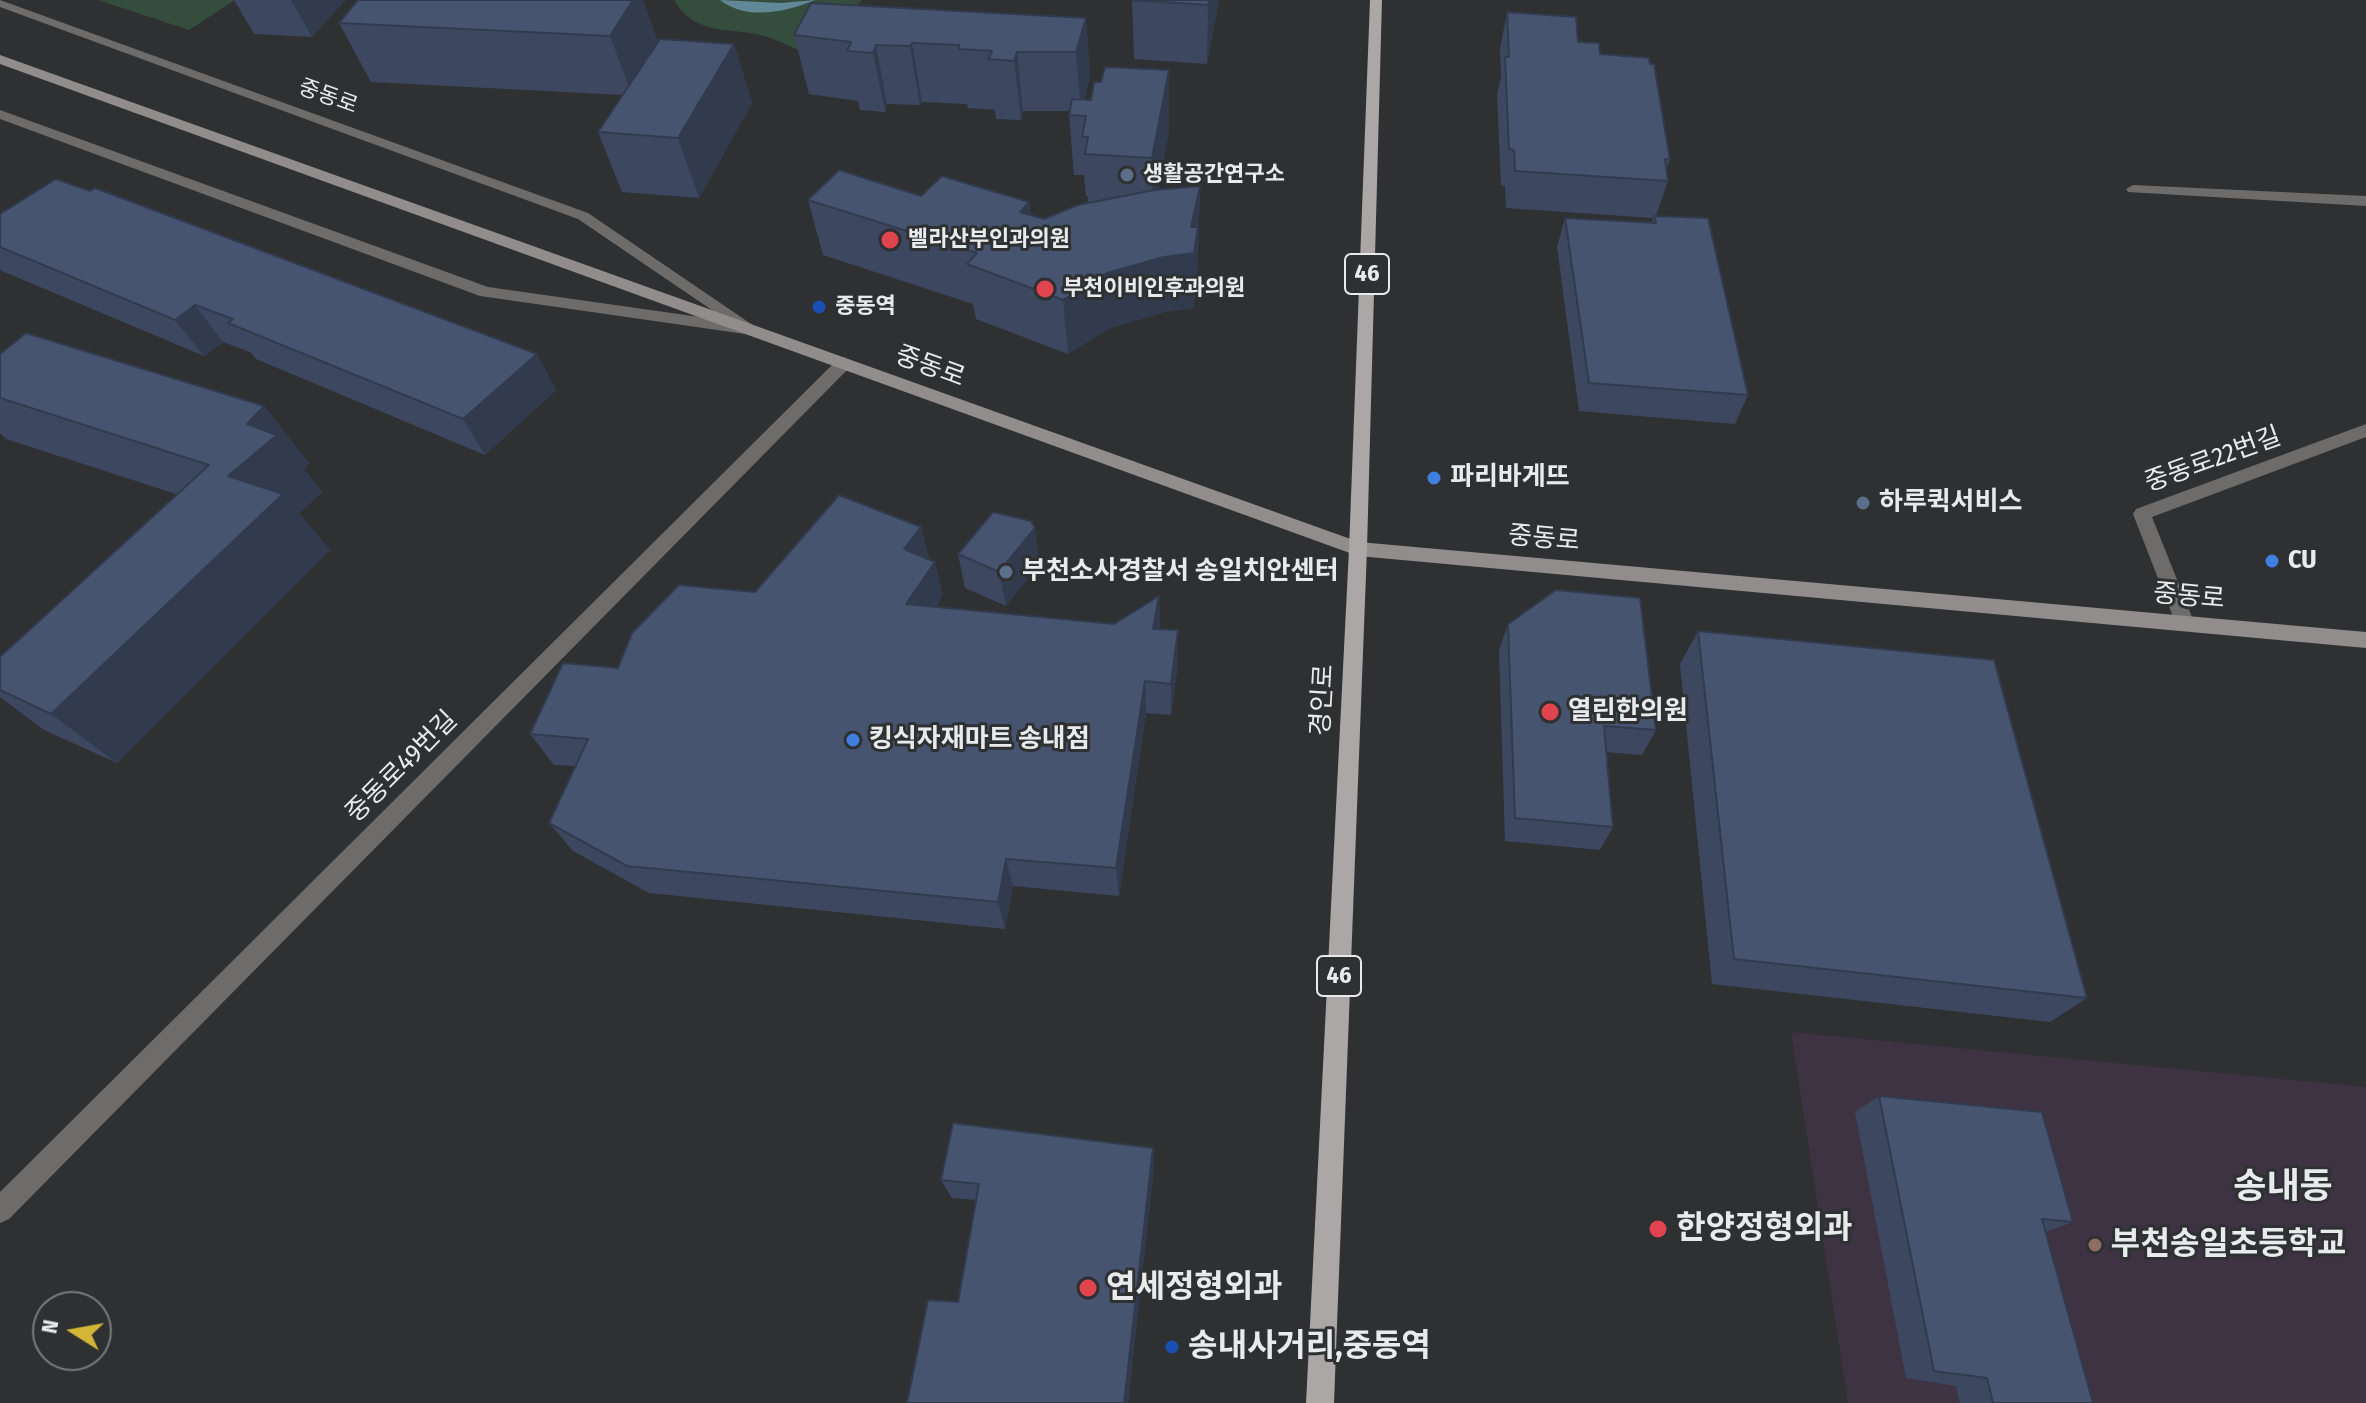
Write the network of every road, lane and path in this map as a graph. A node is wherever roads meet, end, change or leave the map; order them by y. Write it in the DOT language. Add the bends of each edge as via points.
graph roads {
  1 [pos="1376,0"];
  2 [pos="0,3"];
  3 [pos="0,59"];
  4 [pos="0,114"];
  5 [pos="2133,189"];
  6 [pos="2366,201"];
  7 [pos="752,330"];
  8 [pos="844,363"];
  9 [pos="2366,430"];
  10 [pos="1358,549"];
  11 [pos="2184,622"];
  12 [pos="2366,640"];
  13 [pos="0,1210"];
  14 [pos="1320,1403"];
  1 -- 10 [label="main road, 경인로 / 46"];
  2 -- 7 [label="street, 중동로" via="583,216"];
  3 -- 7 [label="street, 중동로"];
  4 -- 7 [label="street, 중동로" via="486,292"];
  5 -- 6 [label="street"];
  7 -- 8 [label="street, 중동로"];
  8 -- 10 [label="street, 중동로"];
  8 -- 13 [label="street, 중동로49번길"];
  9 -- 11 [label="street, 중동로22번길" via="2142,514"];
  10 -- 11 [label="street, 중동로"];
  10 -- 14 [label="main road, 경인로 / 46"];
  11 -- 12 [label="street, 중동로"];
}
